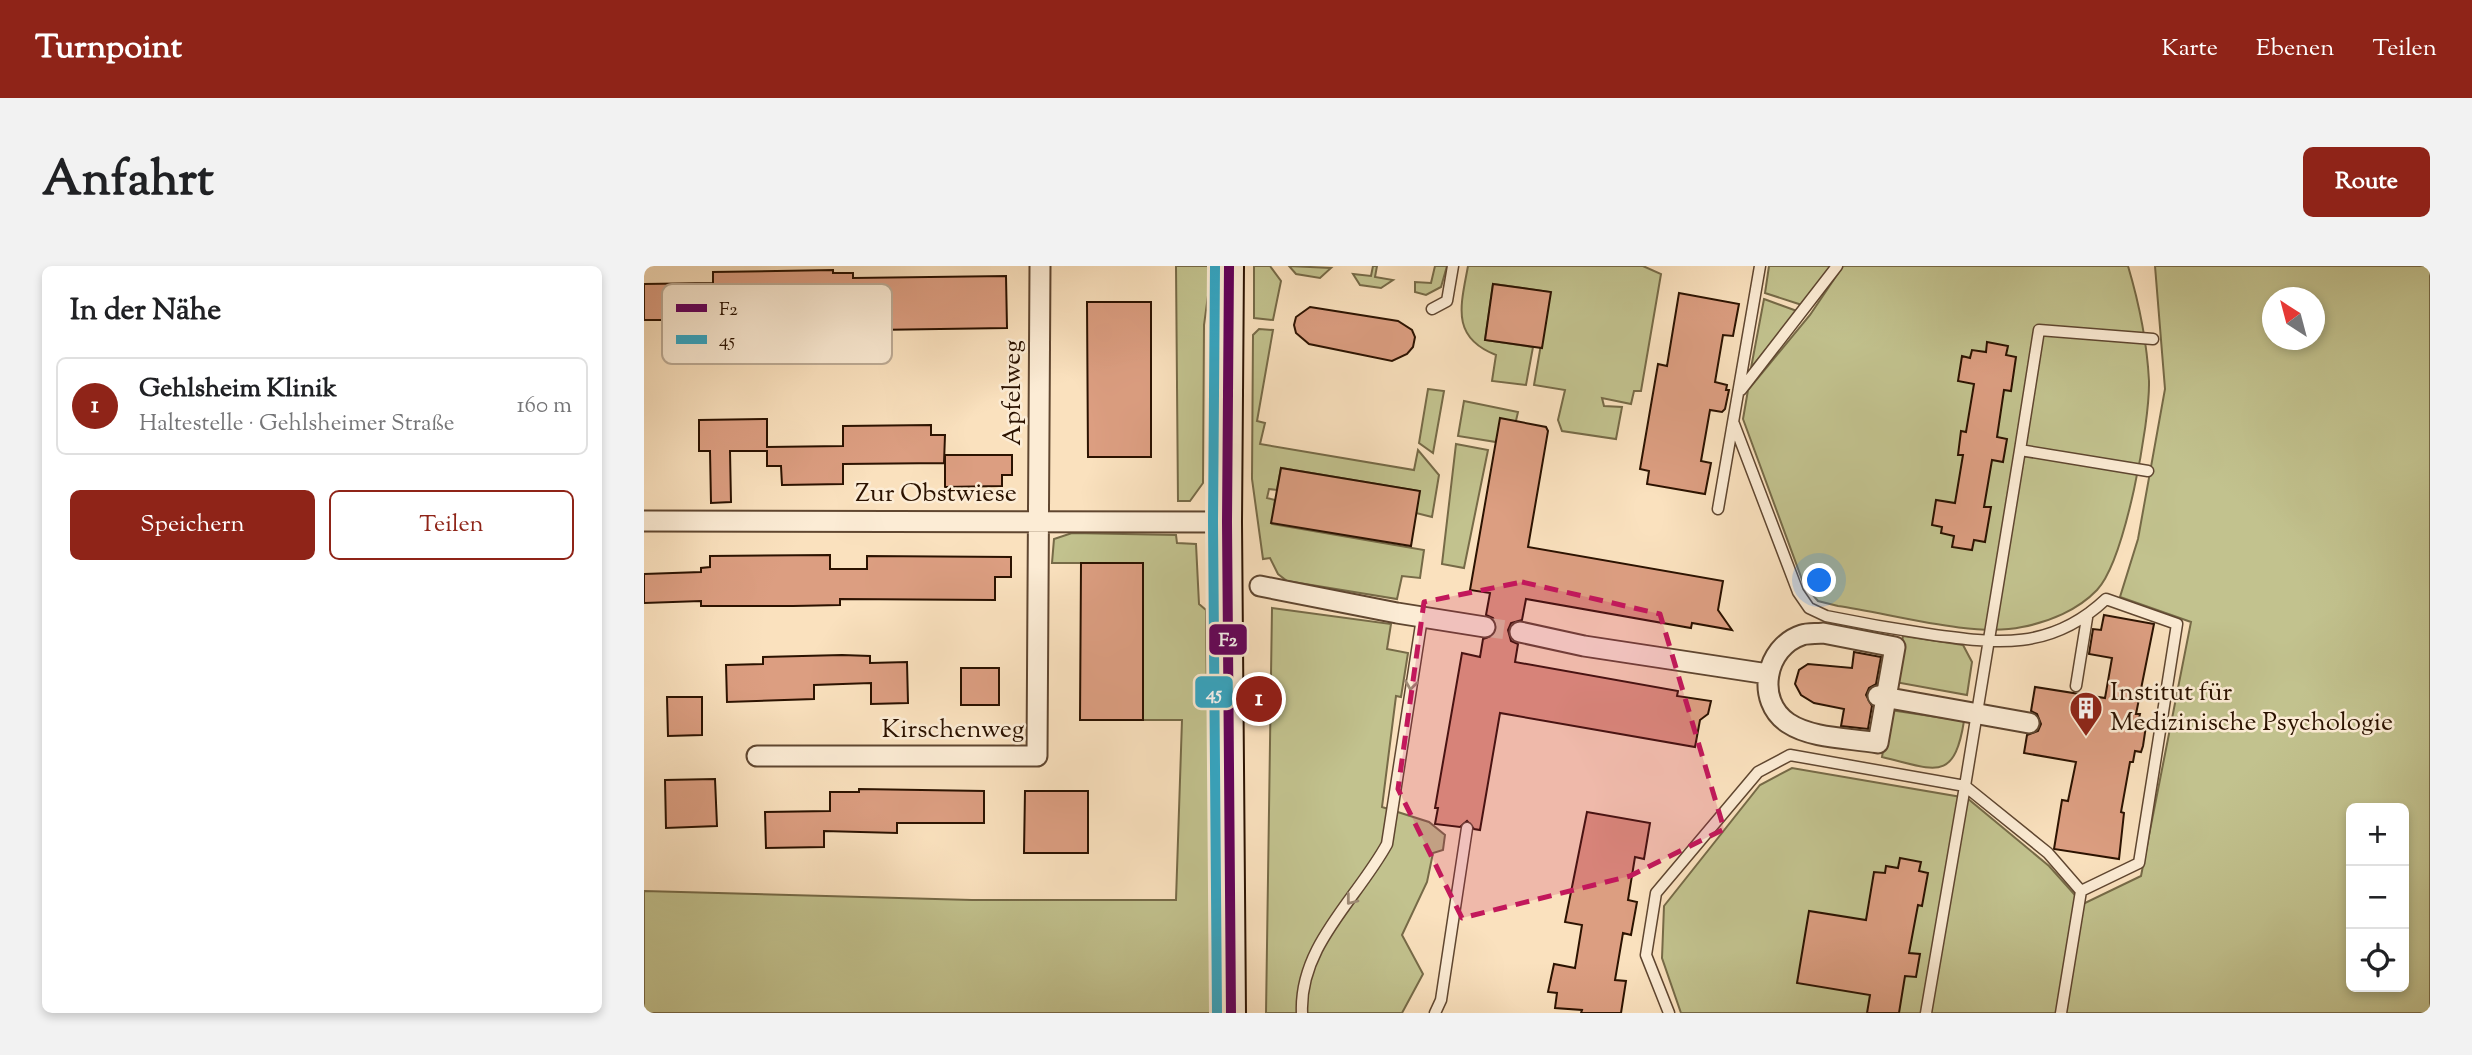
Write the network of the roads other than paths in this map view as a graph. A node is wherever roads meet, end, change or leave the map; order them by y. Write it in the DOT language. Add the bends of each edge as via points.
graph roads {
  1 [pos="1040,266"];
  2 [pos="1229,266"];
  3 [pos="1453,266"];
  4 [pos="1760,266"];
  5 [pos="1837,266"];
  6 [pos="1432,309"];
  7 [pos="2153,339"];
  8 [pos="1740,391"];
  9 [pos="1734,424"];
  10 [pos="2020,450"];
  11 [pos="2148,471"];
  12 [pos="1718,509"];
  13 [pos="1040,520"];
  14 [pos="644,521"];
  15 [pos="1227,522"];
  16 [pos="1260,586"];
  17 [pos="1422,618"];
  18 [pos="2087,618"];
  19 [pos="1485,627"];
  20 [pos="1520,632"];
  21 [pos="1988,643"];
  22 [pos="1768,674"];
  23 [pos="2076,686"];
  24 [pos="1882,697"];
  25 [pos="1976,713"];
  26 [pos="2029,723"];
  27 [pos="757,756"];
  28 [pos="1965,786"];
  29 [pos="1467,828"];
  30 [pos="2081,891"];
  31 [pos="1231,1013"];
  32 [pos="1303,1013"];
  33 [pos="1435,1013"];
  34 [pos="1670,1013"];
  35 [pos="1926,1013"];
  36 [pos="2061,1013"];
  1 -- 13 [label="street, Apfelweg"];
  2 -- 15 [label="street"];
  3 -- 6 [label="lane" via="1447,302"];
  4 -- 8 [label="lane"];
  5 -- 8 [label="lane"];
  7 -- 10 [label="lane" via="2039,330"];
  8 -- 9 [label="lane"];
  9 -- 12 [label="lane"];
  9 -- 21 [label="lane" via="1798,592 1809,608 1826,616"];
  10 -- 11 [label="lane"];
  10 -- 21 [label="lane"];
  13 -- 14 [label="street, Zur Obstwiese"];
  13 -- 15 [label="street, Zur Obstwiese"];
  13 -- 27 [label="street, Kirschenweg" via="1037,757"];
  15 -- 31 [label="street"];
  16 -- 17 [label="street"];
  17 -- 19 [label="street"];
  17 -- 32 [label="lane, one-way" via="1387,845 1371,874 1322,937 1310,966"];
  18 -- 21 [label="lane" via="2024,642"];
  18 -- 23 [label="lane"];
  18 -- 30 [label="lane" via="2106,599 2177,624 2139,863"];
  20 -- 22 [label="street"];
  21 -- 25 [label="lane"];
  22 -- 24 [label="street" via="1768,692 1775,709 1788,723 1806,731 1878,743"];
  22 -- 24 [label="street" via="1773,658 1802,635 1823,634 1895,647"];
  24 -- 25 [label="street"];
  25 -- 26 [label="street"];
  25 -- 28 [label="lane"];
  28 -- 30 [label="lane" via="2048,853"];
  28 -- 34 [label="lane" via="1790,755 1758,772 1656,893 1646,955"];
  28 -- 35 [label="lane"];
  29 -- 33 [label="lane" via="1441,1000"];
  30 -- 36 [label="lane"];
}
